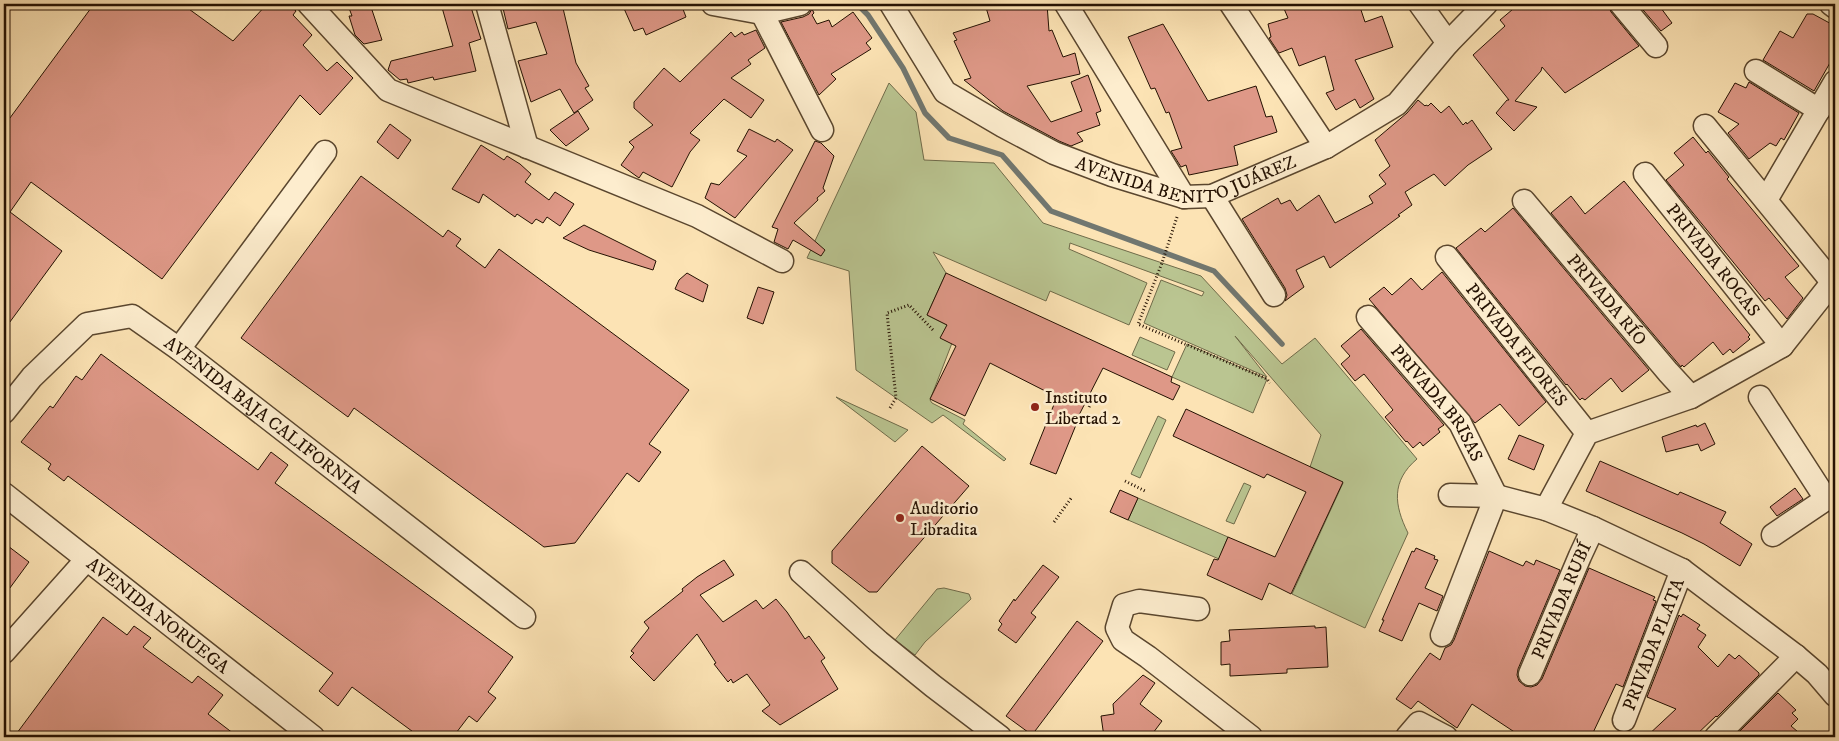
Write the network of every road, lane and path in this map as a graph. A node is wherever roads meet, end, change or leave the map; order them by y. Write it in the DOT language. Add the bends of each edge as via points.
graph roads {
  1 [pos="310,4"];
  2 [pos="487,4"];
  3 [pos="713,4"];
  4 [pos="800,4"];
  5 [pos="891,4"];
  6 [pos="1066,4"];
  7 [pos="1231,4"];
  8 [pos="1420,4"];
  9 [pos="1486,4"];
  10 [pos="1621,4"];
  11 [pos="1831,4"];
  12 [pos="1835,6"];
  13 [pos="762,13"];
  14 [pos="1448,43"];
  15 [pos="1656,46"];
  16 [pos="1756,72"];
  17 [pos="1835,82"];
  18 [pos="1819,110"];
  19 [pos="1705,126"];
  20 [pos="822,130"];
  21 [pos="527,147"];
  22 [pos="1326,147"];
  23 [pos="325,152"];
  24 [pos="1645,174"];
  25 [pos="1212,196"];
  26 [pos="1184,197"];
  27 [pos="1766,200"];
  28 [pos="1524,201"];
  29 [pos="1174,224"];
  30 [pos="1446,257"];
  31 [pos="782,262"];
  32 [pos="1834,281"];
  33 [pos="1274,295"];
  34 [pos="1368,317"];
  35 [pos="933,330"];
  36 [pos="1782,346"];
  37 [pos="178,349"];
  38 [pos="1270,383"];
  39 [pos="1760,396"];
  40 [pos="1691,397"];
  41 [pos="1092,400"];
  42 [pos="1089,407"];
  43 [pos="890,408"];
  44 [pos="4,412"];
  45 [pos="1587,433"];
  46 [pos="1125,481"];
  47 [pos="1145,491"];
  48 [pos="4,494"];
  49 [pos="1450,495"];
  50 [pos="1496,496"];
  51 [pos="1831,496"];
  52 [pos="1072,497"];
  53 [pos="1546,509"];
  54 [pos="1054,522"];
  55 [pos="1593,528"];
  56 [pos="1773,535"];
  57 [pos="87,559"];
  58 [pos="1682,570"];
  59 [pos="801,572"];
  60 [pos="1198,609"];
  61 [pos="524,617"];
  62 [pos="1442,635"];
  63 [pos="4,652"];
  64 [pos="1796,656"];
  65 [pos="1530,674"];
  66 [pos="1835,695"];
  67 [pos="1624,720"];
  68 [pos="313,737"];
  69 [pos="1000,737"];
  70 [pos="1251,737"];
  71 [pos="1407,737"];
  72 [pos="1446,737"];
  73 [pos="1716,737"];
  1 -- 21 [label="street" via="388,90"];
  2 -- 21 [label="street"];
  3 -- 13 [label="street"];
  4 -- 13 [label="street"];
  5 -- 26 [label="street, AVENIDA BENITO JUÁREZ" via="945,92 1054,153"];
  6 -- 26 [label="street"];
  7 -- 22 [label="street"];
  8 -- 14 [label="street"];
  9 -- 14 [label="street, AVENIDA BENITO JUÁREZ"];
  10 -- 15 [label="street"];
  11 -- 12 [label="street"];
  13 -- 20 [label="street"];
  14 -- 22 [label="street, AVENIDA BENITO JUÁREZ" via="1397,104"];
  16 -- 18 [label="street"];
  17 -- 18 [label="street"];
  18 -- 27 [label="street"];
  19 -- 27 [label="street"];
  21 -- 31 [label="street" via="697,216"];
  22 -- 25 [label="street, AVENIDA BENITO JUÁREZ"];
  23 -- 37 [label="street"];
  24 -- 36 [label="street, PRIVADA ROCAS"];
  25 -- 26 [label="street, AVENIDA BENITO JUÁREZ"];
  25 -- 33 [label="street"];
  27 -- 32 [label="street"];
  28 -- 40 [label="street, PRIVADA RÍO"];
  29 -- 38 [label="path" via="1138,324"];
  30 -- 45 [label="street, PRIVADA FLORES"];
  32 -- 36 [label="street"];
  34 -- 50 [label="street, PRIVADA BRISAS" via="1460,423"];
  35 -- 43 [label="path" via="909,305 887,314 896,398"];
  36 -- 40 [label="street"];
  37 -- 44 [label="street, AVENIDA BAJA CALIFORNIA" via="132,316 87,324 32,377"];
  37 -- 61 [label="street, AVENIDA BAJA CALIFORNIA"];
  39 -- 51 [label="street"];
  40 -- 45 [label="street"];
  41 -- 42 [label="path"];
  45 -- 53 [label="street"];
  46 -- 47 [label="path"];
  48 -- 57 [label="street, AVENIDA NORUEGA"];
  49 -- 50 [label="street"];
  50 -- 53 [label="street"];
  50 -- 62 [label="street"];
  51 -- 56 [label="street"];
  52 -- 54 [label="path"];
  53 -- 55 [label="street"];
  55 -- 58 [label="street"];
  55 -- 65 [label="street, PRIVADA RUBÍ"];
  57 -- 63 [label="street"];
  57 -- 68 [label="street, AVENIDA NORUEGA"];
  58 -- 64 [label="street"];
  58 -- 67 [label="street, PRIVADA PLATA"];
  59 -- 69 [label="street" via="879,642"];
  60 -- 70 [label="street" via="1139,602 1124,605 1117,628 1123,640"];
  64 -- 66 [label="street"];
  64 -- 73 [label="street"];
  71 -- 72 [label="street" via="1419,723"];
}
